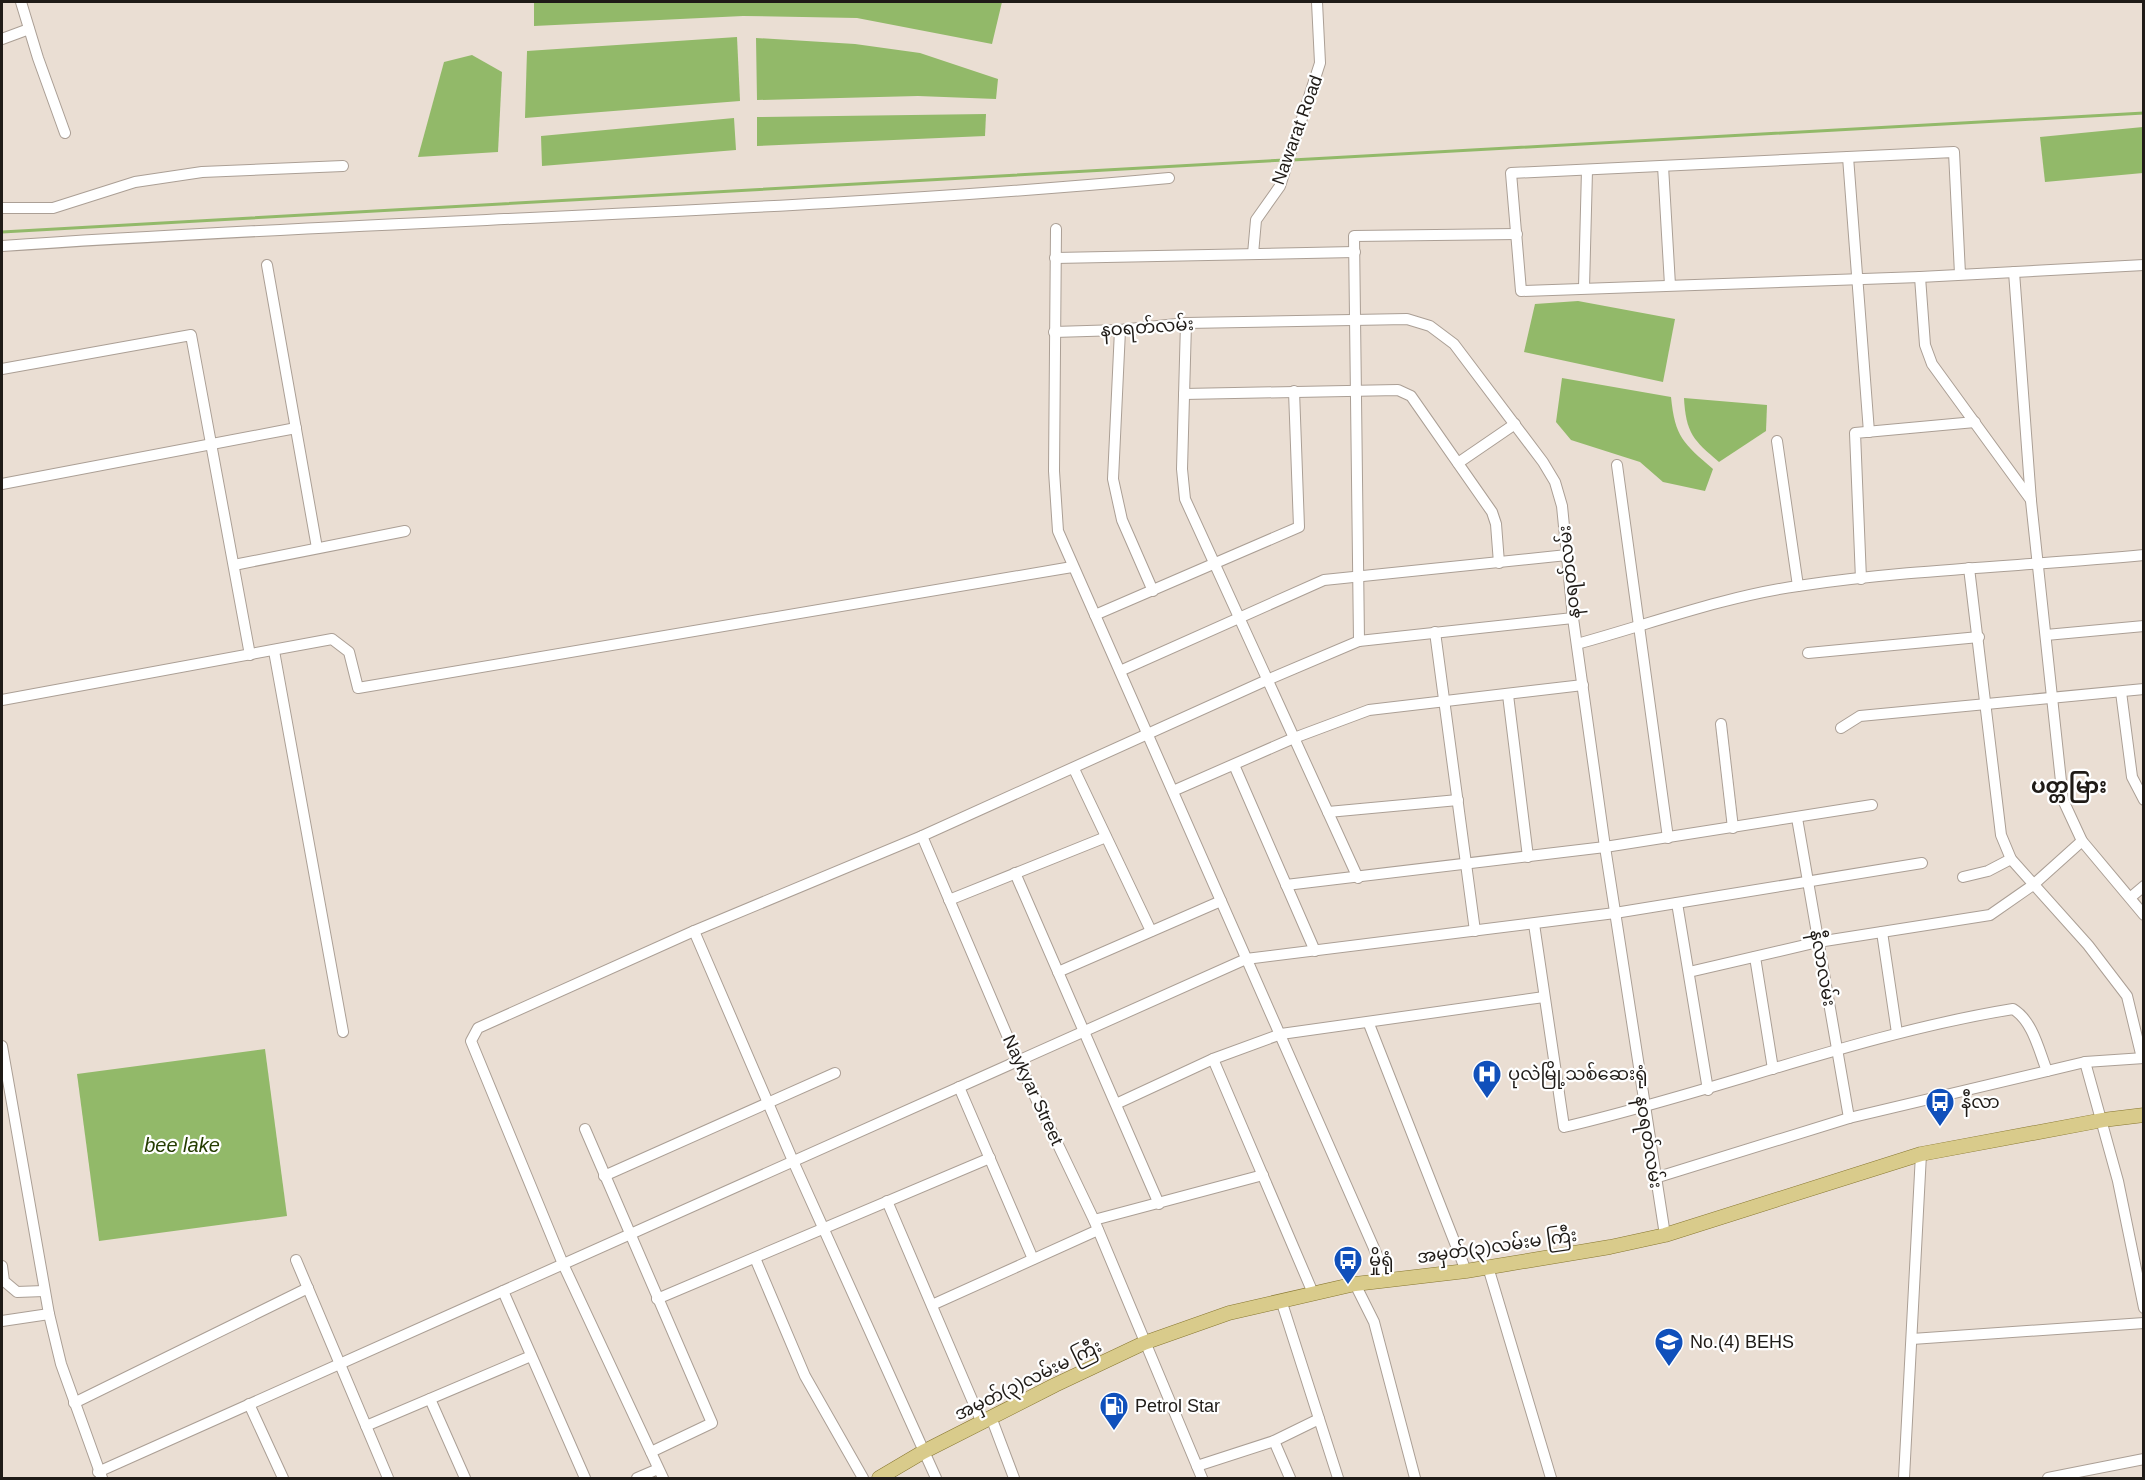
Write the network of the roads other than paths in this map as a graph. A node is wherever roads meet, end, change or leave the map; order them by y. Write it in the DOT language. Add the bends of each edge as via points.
graph roads {
  1 [pos="21,2"];
  2 [pos="1317,2"];
  3 [pos="29,29"];
  4 [pos="2,39"];
  5 [pos="65,133"];
  6 [pos="1848,157"];
  7 [pos="343,166"];
  8 [pos="1663,166"];
  9 [pos="1587,170"];
  10 [pos="1169,178"];
  11 [pos="2,207"];
  12 [pos="1056,229"];
  13 [pos="1517,234"];
  14 [pos="2,246"];
  15 [pos="1354,252"];
  16 [pos="1253,254"];
  17 [pos="1055,258"];
  18 [pos="267,265"];
  19 [pos="2144,265"];
  20 [pos="2014,272"];
  21 [pos="1960,274"];
  22 [pos="1920,277"];
  23 [pos="1858,279"];
  24 [pos="1670,285"];
  25 [pos="1584,288"];
  26 [pos="1355,320"];
  27 [pos="1186,323"];
  28 [pos="1120,330"];
  29 [pos="1054,332"];
  30 [pos="2,369"];
  31 [pos="1356,390"];
  32 [pos="1294,391"];
  33 [pos="1184,394"];
  34 [pos="1975,422"];
  35 [pos="1515,424"];
  36 [pos="296,428"];
  37 [pos="1869,432"];
  38 [pos="1777,441"];
  39 [pos="211,443"];
  40 [pos="1458,463"];
  41 [pos="1617,465"];
  42 [pos="2,484"];
  43 [pos="2031,501"];
  44 [pos="405,531"];
  45 [pos="317,549"];
  46 [pos="1567,555"];
  47 [pos="2144,555"];
  48 [pos="1499,563"];
  49 [pos="234,565"];
  50 [pos="1214,565"];
  51 [pos="2038,565"];
  52 [pos="1072,567"];
  53 [pos="1970,568"];
  54 [pos="1357,578"];
  55 [pos="1861,579"];
  56 [pos="1798,586"];
  57 [pos="1153,591"];
  58 [pos="1095,615"];
  59 [pos="1240,618"];
  60 [pos="1573,618"];
  61 [pos="2144,626"];
  62 [pos="1639,627"];
  63 [pos="1435,632"];
  64 [pos="2046,635"];
  65 [pos="1979,637"];
  66 [pos="1359,641"];
  67 [pos="1577,644"];
  68 [pos="274,651"];
  69 [pos="1808,653"];
  70 [pos="250,655"];
  71 [pos="1120,671"];
  72 [pos="1267,680"];
  73 [pos="1583,685"];
  74 [pos="2144,689"];
  75 [pos="2121,692"];
  76 [pos="1508,695"];
  77 [pos="2051,698"];
  78 [pos="1445,699"];
  79 [pos="2,700"];
  80 [pos="1986,704"];
  81 [pos="1721,724"];
  82 [pos="1840,728"];
  83 [pos="1148,733"];
  84 [pos="1294,738"];
  85 [pos="1234,765"];
  86 [pos="1074,769"];
  87 [pos="1173,791"];
  88 [pos="1458,800"];
  89 [pos="2144,800"];
  90 [pos="1872,805"];
  91 [pos="1328,812"];
  92 [pos="1797,818"];
  93 [pos="1733,828"];
  94 [pos="922,836"];
  95 [pos="1106,837"];
  96 [pos="1668,838"];
  97 [pos="2082,841"];
  98 [pos="1605,847"];
  99 [pos="1528,857"];
  100 [pos="2012,859"];
  101 [pos="1922,863"];
  102 [pos="1467,865"];
  103 [pos="1015,873"];
  104 [pos="1963,877"];
  105 [pos="1358,878"];
  106 [pos="1808,881"];
  107 [pos="1286,885"];
  108 [pos="2033,885"];
  109 [pos="2144,886"];
  110 [pos="2131,897"];
  111 [pos="949,900"];
  112 [pos="1221,900"];
  113 [pos="1677,903"];
  114 [pos="1615,913"];
  115 [pos="2144,915"];
  116 [pos="1534,924"];
  117 [pos="694,931"];
  118 [pos="1151,931"];
  119 [pos="1474,931"];
  120 [pos="1882,932"];
  121 [pos="1818,942"];
  122 [pos="1315,951"];
  123 [pos="1755,957"];
  124 [pos="1246,959"];
  125 [pos="1058,972"];
  126 [pos="1689,972"];
  127 [pos="1544,997"];
  128 [pos="1369,1024"];
  129 [pos="1084,1031"];
  130 [pos="343,1032"];
  131 [pos="1897,1033"];
  132 [pos="1281,1034"];
  133 [pos="2,1046"];
  134 [pos="1837,1049"];
  135 [pos="2143,1058"];
  136 [pos="1213,1059"];
  137 [pos="1018,1060"];
  138 [pos="2085,1062"];
  139 [pos="4,1069"];
  140 [pos="1773,1069"];
  141 [pos="2047,1071"];
  142 [pos="835,1073"];
  143 [pos="959,1087"];
  144 [pos="1708,1090"];
  145 [pos="768,1102"];
  146 [pos="1116,1104"];
  147 [pos="1644,1108"];
  148 [pos="2144,1115"];
  149 [pos="1849,1118"];
  150 [pos="2103,1120"];
  151 [pos="585,1129"];
  152 [pos="1920,1154"];
  153 [pos="990,1158"];
  154 [pos="793,1161"];
  155 [pos="1263,1175"];
  156 [pos="604,1176"];
  157 [pos="1655,1178"];
  158 [pos="887,1202"];
  159 [pos="1159,1203"];
  160 [pos="1096,1225"];
  161 [pos="823,1229"];
  162 [pos="628,1235"];
  163 [pos="1665,1235"];
  164 [pos="755,1258"];
  165 [pos="1033,1259"];
  166 [pos="296,1260"];
  167 [pos="563,1264"];
  168 [pos="2,1266"];
  169 [pos="1488,1267"];
  170 [pos="1466,1271"];
  171 [pos="1388,1280"];
  172 [pos="1355,1284"];
  173 [pos="308,1288"];
  174 [pos="44,1291"];
  175 [pos="503,1291"];
  176 [pos="1313,1293"];
  177 [pos="657,1299"];
  178 [pos="1281,1300"];
  179 [pos="932,1305"];
  180 [pos="2144,1308"];
  181 [pos="49,1314"];
  182 [pos="2,1322"];
  183 [pos="2144,1323"];
  184 [pos="1912,1339"];
  185 [pos="1144,1343"];
  186 [pos="531,1356"];
  187 [pos="339,1364"];
  188 [pos="430,1399"];
  189 [pos="74,1403"];
  190 [pos="249,1404"];
  191 [pos="1319,1419"];
  192 [pos="987,1420"];
  193 [pos="366,1426"];
  194 [pos="1274,1441"];
  195 [pos="651,1452"];
  196 [pos="923,1452"];
  197 [pos="2144,1459"];
  198 [pos="1197,1466"];
  199 [pos="660,1474"];
  200 [pos="100,1475"];
  201 [pos="283,1479"];
  202 [pos="388,1479"];
  203 [pos="465,1479"];
  204 [pos="585,1479"];
  205 [pos="637,1479"];
  206 [pos="863,1479"];
  207 [pos="879,1479"];
  208 [pos="936,1479"];
  209 [pos="1014,1479"];
  210 [pos="1202,1479"];
  211 [pos="1290,1479"];
  212 [pos="1338,1479"];
  213 [pos="1415,1479"];
  214 [pos="1551,1479"];
  215 [pos="1904,1479"];
  216 [pos="2048,1479"];
  1 -- 3 [label="street"];
  2 -- 16 [label="street, Nawarat Road" via="1320,63 1280,186 1257,220"];
  3 -- 4 [label="street"];
  3 -- 5 [label="street"];
  6 -- 8 [label="street"];
  6 -- 21 [label="street" via="1954,152"];
  6 -- 23 [label="street"];
  7 -- 11 [label="street" via="202,171 135,182 53,208"];
  8 -- 9 [label="street"];
  8 -- 24 [label="street"];
  9 -- 13 [label="street" via="1511,173"];
  9 -- 25 [label="street"];
  10 -- 14 [label="street" via="1030,191 725,209"];
  12 -- 17 [label="street"];
  13 -- 15 [label="street" via="1354,236"];
  13 -- 25 [label="street" via="1521,291"];
  15 -- 16 [label="street"];
  15 -- 26 [label="street"];
  16 -- 17 [label="street"];
  17 -- 29 [label="street"];
  18 -- 36 [label="street"];
  19 -- 20 [label="street"];
  20 -- 21 [label="street"];
  20 -- 43 [label="street"];
  21 -- 22 [label="street"];
  22 -- 23 [label="street"];
  22 -- 34 [label="street" via="1925,345 1932,364"];
  23 -- 24 [label="street"];
  23 -- 37 [label="street"];
  24 -- 25 [label="street"];
  26 -- 27 [label="street, နဝရတ်လမ်း"];
  26 -- 31 [label="street"];
  26 -- 35 [label="street, နဝရတ်လမ်း" via="1407,320 1430,326 1454,344"];
  27 -- 28 [label="street, နဝရတ်လမ်း"];
  27 -- 33 [label="street"];
  28 -- 29 [label="street, နဝရတ်လမ်း"];
  28 -- 57 [label="street" via="1113,479 1122,520"];
  29 -- 52 [label="street" via="1055,505 1058,531"];
  30 -- 39 [label="street" via="191,335"];
  31 -- 32 [label="street"];
  31 -- 40 [label="street" via="1398,390 1411,396"];
  31 -- 54 [label="street"];
  32 -- 33 [label="street"];
  32 -- 50 [label="street" via="1299,527"];
  33 -- 50 [label="street" via="1185,499"];
  34 -- 37 [label="street"];
  34 -- 43 [label="street"];
  35 -- 40 [label="street"];
  35 -- 46 [label="street, နဝရတ်လမ်း" via="1556,482"];
  36 -- 39 [label="street"];
  36 -- 45 [label="street"];
  37 -- 55 [label="street" via="1855,433"];
  38 -- 56 [label="street"];
  39 -- 42 [label="street"];
  39 -- 49 [label="street"];
  40 -- 48 [label="street" via="1492,512"];
  41 -- 62 [label="street"];
  43 -- 51 [label="street"];
  44 -- 45 [label="street"];
  45 -- 49 [label="street"];
  46 -- 48 [label="street"];
  46 -- 60 [label="street, နဝရတ်လမ်း"];
  47 -- 51 [label="street"];
  48 -- 54 [label="street"];
  49 -- 70 [label="street"];
  50 -- 57 [label="street"];
  50 -- 59 [label="street"];
  51 -- 53 [label="street"];
  51 -- 64 [label="street"];
  52 -- 58 [label="street"];
  52 -- 68 [label="street" via="357,688 350,652 333,639"];
  53 -- 55 [label="street"];
  53 -- 65 [label="street"];
  54 -- 59 [label="street" via="1324,580"];
  54 -- 66 [label="street"];
  55 -- 56 [label="street"];
  56 -- 62 [label="street" via="1704,607"];
  57 -- 58 [label="street"];
  58 -- 71 [label="street"];
  59 -- 71 [label="street"];
  59 -- 72 [label="street"];
  60 -- 63 [label="street"];
  60 -- 67 [label="street, နဝရတ်လမ်း"];
  61 -- 64 [label="street"];
  62 -- 67 [label="street"];
  62 -- 96 [label="street"];
  63 -- 66 [label="street"];
  63 -- 78 [label="street"];
  64 -- 77 [label="street"];
  65 -- 69 [label="street"];
  65 -- 80 [label="street"];
  66 -- 72 [label="street"];
  67 -- 73 [label="street, နဝရတ်လမ်း"];
  68 -- 70 [label="street"];
  68 -- 130 [label="street"];
  70 -- 79 [label="street"];
  71 -- 83 [label="street"];
  72 -- 83 [label="street"];
  72 -- 84 [label="street"];
  73 -- 76 [label="street"];
  73 -- 98 [label="street, နဝရတ်လမ်း"];
  74 -- 75 [label="street"];
  75 -- 77 [label="street"];
  75 -- 89 [label="street" via="2132,777"];
  76 -- 78 [label="street"];
  76 -- 99 [label="street"];
  77 -- 80 [label="street"];
  77 -- 97 [label="street" via="2063,800"];
  78 -- 84 [label="street" via="1369,710"];
  78 -- 88 [label="street"];
  80 -- 82 [label="street" via="1860,716"];
  80 -- 100 [label="street" via="2001,835"];
  81 -- 93 [label="street"];
  83 -- 86 [label="street"];
  83 -- 87 [label="street"];
  84 -- 85 [label="street"];
  84 -- 91 [label="street"];
  85 -- 87 [label="street"];
  85 -- 107 [label="street"];
  86 -- 94 [label="street"];
  86 -- 95 [label="street"];
  87 -- 112 [label="street"];
  88 -- 91 [label="street"];
  88 -- 102 [label="street"];
  90 -- 92 [label="street"];
  91 -- 105 [label="street"];
  92 -- 93 [label="street"];
  92 -- 106 [label="street, နီလာလမ်း"];
  93 -- 96 [label="street"];
  94 -- 111 [label="street, Naykyar Street"];
  94 -- 117 [label="street"];
  95 -- 103 [label="street"];
  95 -- 118 [label="street"];
  96 -- 98 [label="street"];
  97 -- 108 [label="street"];
  97 -- 110 [label="street"];
  98 -- 99 [label="street"];
  98 -- 114 [label="street, နဝရတ်လမ်း"];
  99 -- 102 [label="street"];
  100 -- 104 [label="street"];
  100 -- 108 [label="street"];
  101 -- 106 [label="street"];
  102 -- 105 [label="street"];
  102 -- 119 [label="street"];
  103 -- 111 [label="street"];
  103 -- 125 [label="street"];
  105 -- 107 [label="street"];
  106 -- 113 [label="street"];
  106 -- 121 [label="street, နီလာလမ်း"];
  107 -- 122 [label="street"];
  108 -- 120 [label="street" via="1990,915"];
  108 -- 135 [label="street" via="2088,945 2127,996"];
  109 -- 110 [label="street"];
  110 -- 115 [label="street"];
  111 -- 137 [label="street, Naykyar Street"];
  112 -- 118 [label="street"];
  112 -- 124 [label="street"];
  113 -- 114 [label="street"];
  113 -- 126 [label="street"];
  114 -- 116 [label="street"];
  114 -- 147 [label="street, နဝရတ်လမ်း"];
  116 -- 119 [label="street"];
  116 -- 127 [label="street"];
  117 -- 145 [label="street"];
  117 -- 167 [label="street" via="478,1028 471,1041"];
  118 -- 125 [label="street"];
  119 -- 122 [label="street"];
  120 -- 121 [label="street"];
  120 -- 131 [label="street"];
  121 -- 123 [label="street"];
  121 -- 134 [label="street, နီလာလမ်း"];
  122 -- 124 [label="street"];
  123 -- 126 [label="street"];
  123 -- 140 [label="street"];
  124 -- 129 [label="street"];
  124 -- 132 [label="street"];
  125 -- 129 [label="street"];
  126 -- 144 [label="street"];
  127 -- 128 [label="street"];
  127 -- 147 [label="street" via="1564,1127"];
  128 -- 132 [label="street"];
  128 -- 170 [label="street"];
  129 -- 137 [label="street"];
  129 -- 146 [label="street"];
  131 -- 134 [label="street"];
  131 -- 141 [label="street" via="2013,1009 2031,1030"];
  132 -- 136 [label="street"];
  132 -- 171 [label="street"];
  133 -- 139 [label="street"];
  134 -- 140 [label="street"];
  134 -- 149 [label="street, နီလာလမ်း"];
  135 -- 138 [label="street"];
  136 -- 146 [label="street"];
  136 -- 155 [label="street"];
  137 -- 143 [label="street"];
  137 -- 160 [label="street, Naykyar Street"];
  138 -- 141 [label="street"];
  138 -- 150 [label="street"];
  139 -- 174 [label="street"];
  140 -- 144 [label="street"];
  141 -- 149 [label="street"];
  142 -- 145 [label="street"];
  143 -- 153 [label="street"];
  143 -- 154 [label="street"];
  144 -- 147 [label="street"];
  145 -- 154 [label="street"];
  145 -- 156 [label="street"];
  146 -- 159 [label="street"];
  147 -- 157 [label="street, နဝရတ်လမ်း"];
  148 -- 150 [label="main road, အမှတ်(၃)လမ်းမ ကြီး"];
  149 -- 157 [label="street"];
  150 -- 152 [label="main road, အမှတ်(၃)လမ်းမ ကြီး"];
  150 -- 180 [label="street"];
  151 -- 156 [label="street"];
  152 -- 163 [label="main road, အမှတ်(၃)လမ်းမ ကြီး"];
  152 -- 184 [label="street"];
  153 -- 158 [label="street"];
  153 -- 165 [label="street"];
  154 -- 161 [label="street"];
  154 -- 162 [label="street"];
  155 -- 159 [label="street"];
  155 -- 176 [label="street"];
  156 -- 162 [label="street"];
  157 -- 163 [label="street, နဝရတ်လမ်း"];
  158 -- 161 [label="street"];
  158 -- 179 [label="street"];
  159 -- 160 [label="street"];
  160 -- 165 [label="street"];
  160 -- 185 [label="street, Naykyar Street"];
  161 -- 164 [label="street"];
  161 -- 196 [label="street"];
  162 -- 167 [label="street"];
  162 -- 177 [label="street"];
  163 -- 169 [label="main road, အမှတ်(၃)လမ်းမ ကြီး" via="1599,1250"];
  164 -- 177 [label="street"];
  164 -- 206 [label="street" via="805,1376"];
  165 -- 179 [label="street"];
  166 -- 173 [label="street"];
  167 -- 175 [label="street"];
  167 -- 195 [label="street"];
  168 -- 174 [label="street" via="4,1281 17,1292"];
  169 -- 170 [label="main road, အမှတ်(၃)လမ်းမ ကြီး"];
  169 -- 214 [label="street"];
  170 -- 171 [label="main road, အမှတ်(၃)လမ်းမ ကြီး"];
  171 -- 172 [label="main road, အမှတ်(၃)လမ်းမ ကြီး"];
  172 -- 176 [label="main road, အမှတ်(၃)လမ်းမ ကြီး"];
  172 -- 213 [label="street" via="1374,1322"];
  173 -- 187 [label="street"];
  173 -- 189 [label="street"];
  174 -- 181 [label="street"];
  175 -- 186 [label="street"];
  175 -- 187 [label="street"];
  176 -- 178 [label="main road, အမှတ်(၃)လမ်းမ ကြီး"];
  177 -- 195 [label="street" via="712,1423"];
  178 -- 185 [label="main road, အမှတ်(၃)လမ်းမ ကြီး" via="1229,1313"];
  178 -- 191 [label="street"];
  179 -- 192 [label="street"];
  181 -- 182 [label="street"];
  181 -- 189 [label="street"];
  183 -- 184 [label="street"];
  184 -- 215 [label="street"];
  185 -- 192 [label="main road, အမှတ်(၃)လမ်းမ ကြီး"];
  185 -- 198 [label="street, Naykyar Street"];
  186 -- 188 [label="street"];
  186 -- 204 [label="street"];
  187 -- 190 [label="street"];
  187 -- 193 [label="street"];
  188 -- 193 [label="street"];
  188 -- 203 [label="street"];
  189 -- 200 [label="street"];
  190 -- 200 [label="street"];
  190 -- 201 [label="street"];
  191 -- 194 [label="street"];
  191 -- 212 [label="street"];
  192 -- 196 [label="main road, အမှတ်(၃)လမ်းမ ကြီး"];
  192 -- 209 [label="street"];
  193 -- 202 [label="street"];
  194 -- 198 [label="street"];
  194 -- 211 [label="street"];
  195 -- 199 [label="street"];
  196 -- 207 [label="main road, အမှတ်(၃)လမ်းမ ကြီး"];
  196 -- 208 [label="street"];
  197 -- 216 [label="street"];
  198 -- 210 [label="street, Naykyar Street"];
  199 -- 205 [label="street"];
}
